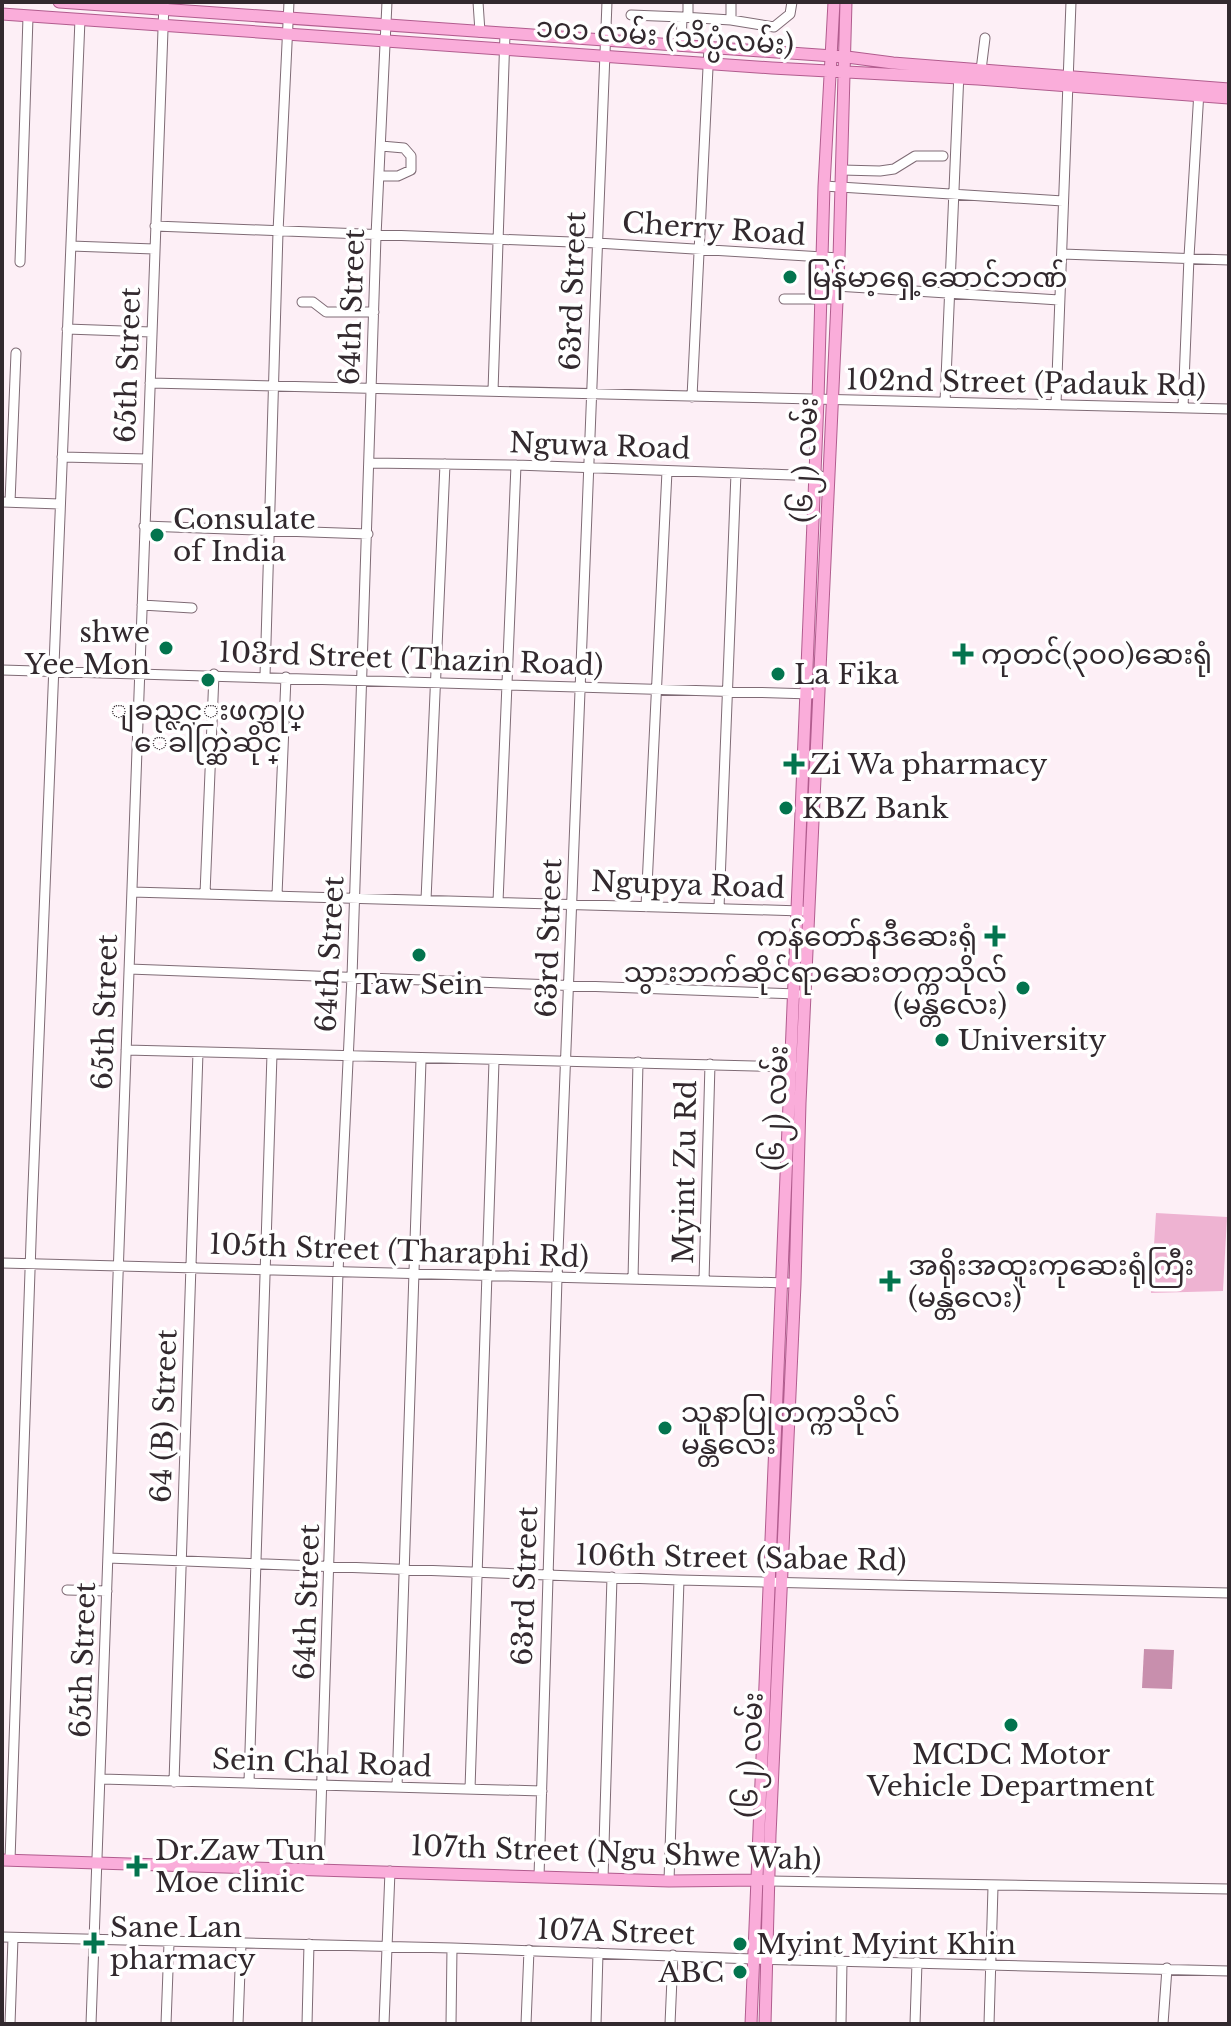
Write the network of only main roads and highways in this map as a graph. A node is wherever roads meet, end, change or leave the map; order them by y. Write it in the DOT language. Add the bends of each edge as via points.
graph roads {
  1 [pos="59,2"];
  2 [pos="834,2"];
  3 [pos="846,2"];
  4 [pos="164,5"];
  5 [pos="2,14"];
  6 [pos="831,56"];
  7 [pos="847,57"];
  8 [pos="831,72"];
  9 [pos="845,72"];
  10 [pos="959,73"];
  11 [pos="1069,81"];
  12 [pos="1229,89"];
  13 [pos="1199,91"];
  14 [pos="1229,98"];
  15 [pos="799,994"];
  16 [pos="6,1860"];
  17 [pos="756,1880"];
  18 [pos="770,1881"];
  19 [pos="751,2024"];
  20 [pos="765,2024"];
  1 -- 4 [label="main road, ၁၀၁ လမ်း (သိပ္ပံလမ်း)"];
  2 -- 6 [label="main road, (၆၂) လမ်း"];
  3 -- 7 [label="main road, (၆၂) လမ်း"];
  4 -- 6 [label="main road, ၁၀၁ လမ်း (သိပ္ပံလမ်း)"];
  5 -- 8 [label="main road, ၁၀၁ လမ်း (သိပ္ပံလမ်း)"];
  6 -- 7 [label="main road, ၁၀၁ လမ်း (သိပ္ပံလမ်း)"];
  6 -- 8 [label="main road, (၆၂) လမ်း"];
  7 -- 9 [label="main road, (၆၂) လမ်း"];
  7 -- 10 [label="main road, ၁၀၁ လမ်း (သိပ္ပံလမ်း)"];
  8 -- 9 [label="main road, ၁၀၁ လမ်း (သိပ္ပံလမ်း)"];
  8 -- 15 [label="main road, (၆၂) လမ်း" via="796,911"];
  9 -- 10 [label="main road, ၁၀၁ လမ်း (သိပ္ပံလမ်း)"];
  9 -- 15 [label="main road, (၆၂) လမ်း" via="810,912"];
  10 -- 11 [label="main road"];
  10 -- 11 [label="main road" via="981,70"];
  11 -- 13 [label="main road"];
  12 -- 13 [label="main road"];
  13 -- 14 [label="main road"];
  15 -- 17 [label="main road, (၆၂) လမ်း" via="789,1067"];
  15 -- 18 [label="main road, (၆၂) လမ်း" via="802,1067 795,1284"];
  16 -- 17 [label="main road, 107th Street (Ngu Shwe Wah)"];
  17 -- 18 [label="main road, 107th Street (Ngu Shwe Wah)"];
  17 -- 19 [label="main road, (၆၂) လမ်း"];
  18 -- 20 [label="main road, (၆၂) လမ်း"];
}
